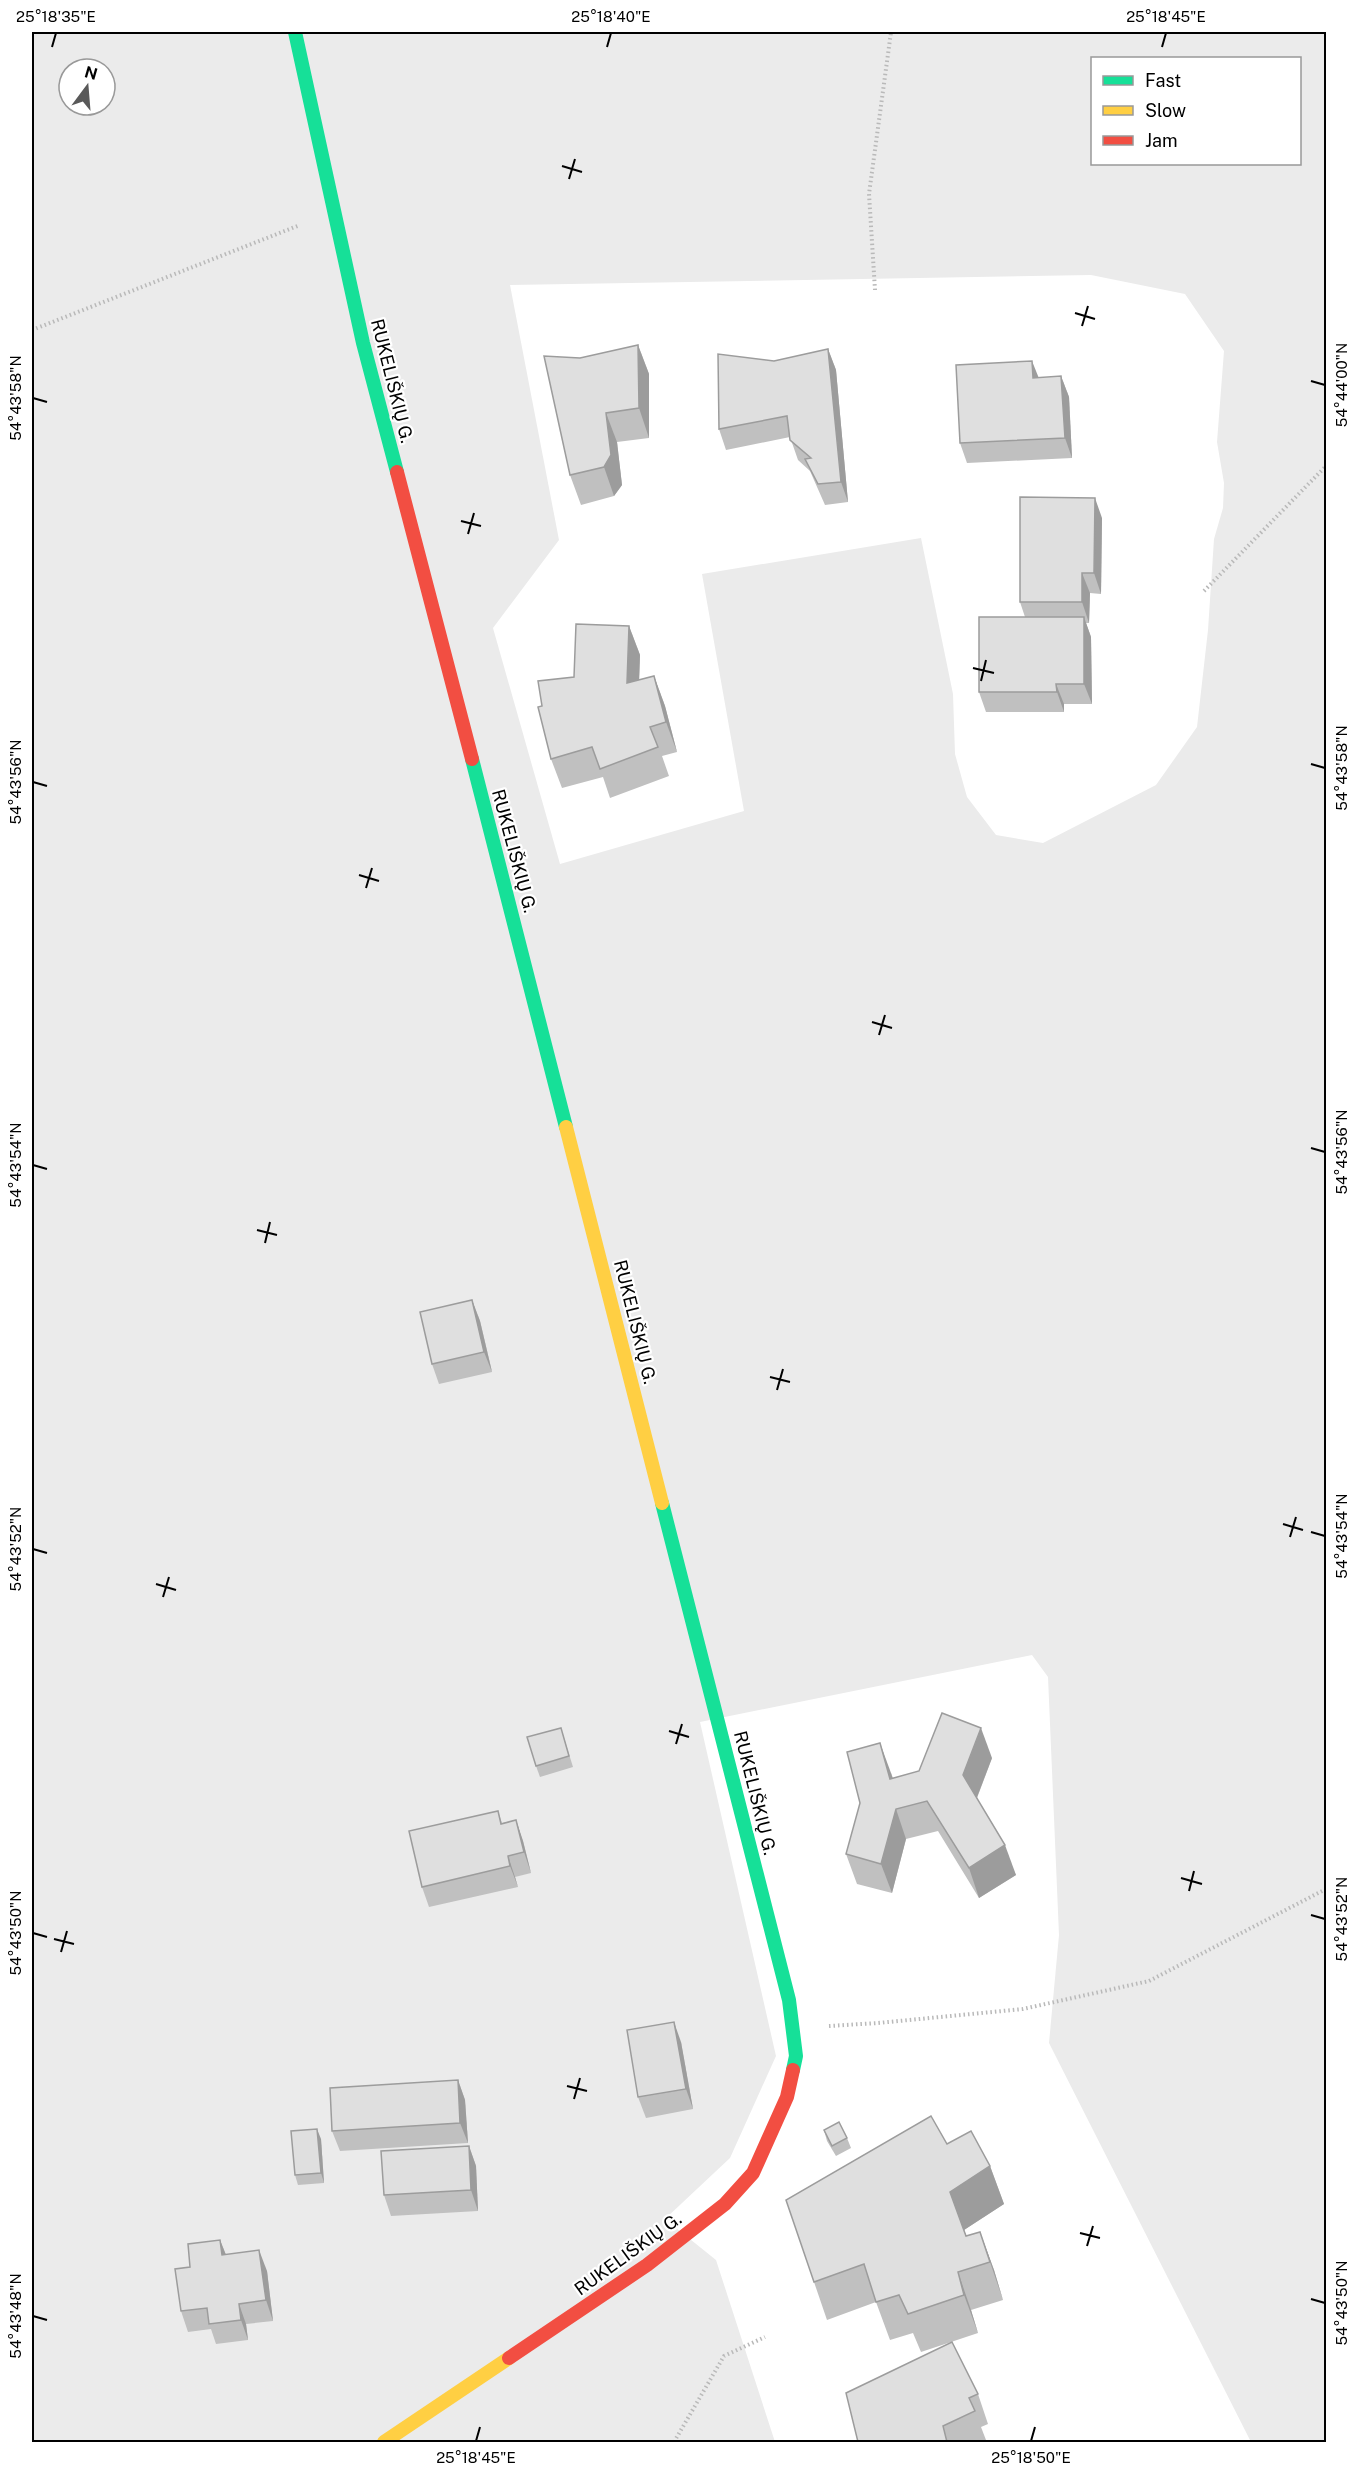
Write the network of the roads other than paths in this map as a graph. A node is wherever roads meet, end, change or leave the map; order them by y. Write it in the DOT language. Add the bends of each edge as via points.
graph roads {
  1 [pos="295,32"];
  2 [pos="384,2442"];
  1 -- 2 [label="street, RUKELIŠKIŲ G." via="363,343 773,1936 789,2000 796,2056 787,2097 769,2141 753,2173 725,2205 647,2265"];
}
